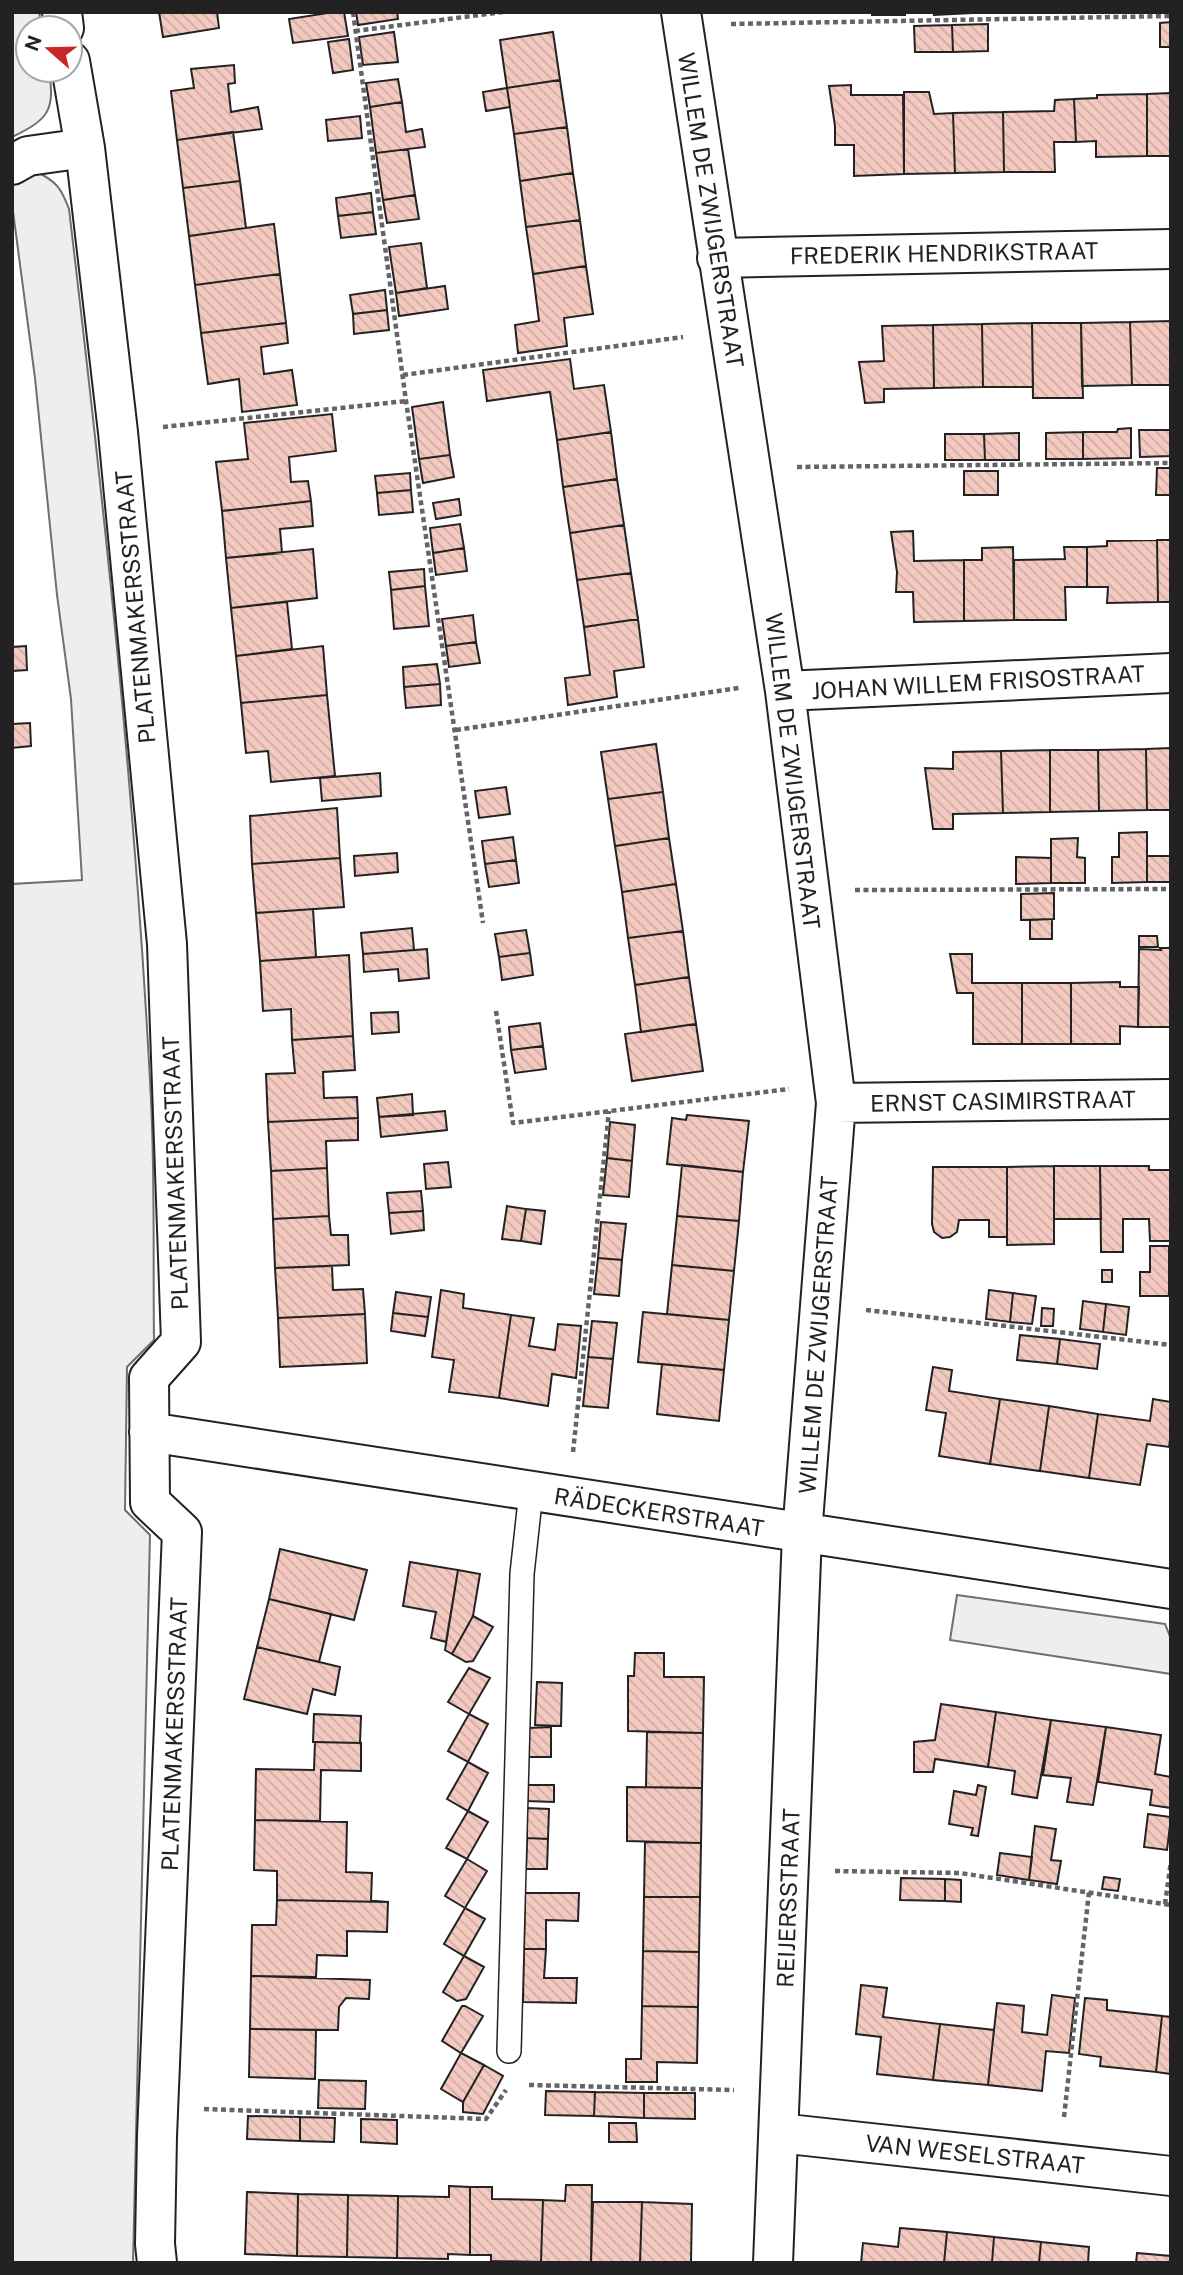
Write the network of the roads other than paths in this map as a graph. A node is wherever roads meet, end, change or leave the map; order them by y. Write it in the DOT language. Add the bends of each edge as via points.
graph roads {
  1 [pos="682,18"];
  2 [pos="74,84"];
  3 [pos="85,148"];
  4 [pos="12,165"];
  5 [pos="1171,248"];
  6 [pos="717,258"];
  7 [pos="1171,673"];
  8 [pos="784,686"];
  9 [pos="835,1093"];
  10 [pos="1171,1099"];
  11 [pos="149,1432"];
  12 [pos="531,1492"];
  13 [pos="802,1534"];
  14 [pos="1171,1589"];
  15 [pos="509,2051"];
  16 [pos="779,2133"];
  17 [pos="1171,2176"];
  18 [pos="157,2263"];
  19 [pos="773,2263"];
  1 -- 6 [label="street, WILLEM DE ZWIJGERSTRAAT"];
  2 -- 3 [label="street, PLATENMAKERSSTRAAT"];
  3 -- 4 [label="street" via="28,156"];
  3 -- 11 [label="street, PLATENMAKERSSTRAAT" via="118,432 167,944 181,1342 149,1378"];
  5 -- 6 [label="street, FREDERIK HENDRIKSTRAAT"];
  6 -- 8 [label="street, WILLEM DE ZWIJGERSTRAAT"];
  7 -- 8 [label="street, JOHAN WILLEM FRISOSTRAAT"];
  8 -- 9 [label="street, WILLEM DE ZWIJGERSTRAAT"];
  9 -- 10 [label="street, ERNST CASIMIRSTRAAT"];
  9 -- 13 [label="street, WILLEM DE ZWIJGERSTRAAT"];
  11 -- 12 [label="street, RÄDECKERSTRAAT"];
  11 -- 18 [label="street, PLATENMAKERSSTRAAT" via="150,1502 182,1532 158,2108"];
  12 -- 13 [label="street, RÄDECKERSTRAAT"];
  12 -- 15 [label="lane" via="522,1574"];
  13 -- 14 [label="street, RÄDECKERSTRAAT"];
  13 -- 16 [label="street, REIJERSSTRAAT"];
  16 -- 17 [label="street, VAN WESELSTRAAT"];
  16 -- 19 [label="street, REIJERSSTRAAT"];
}
